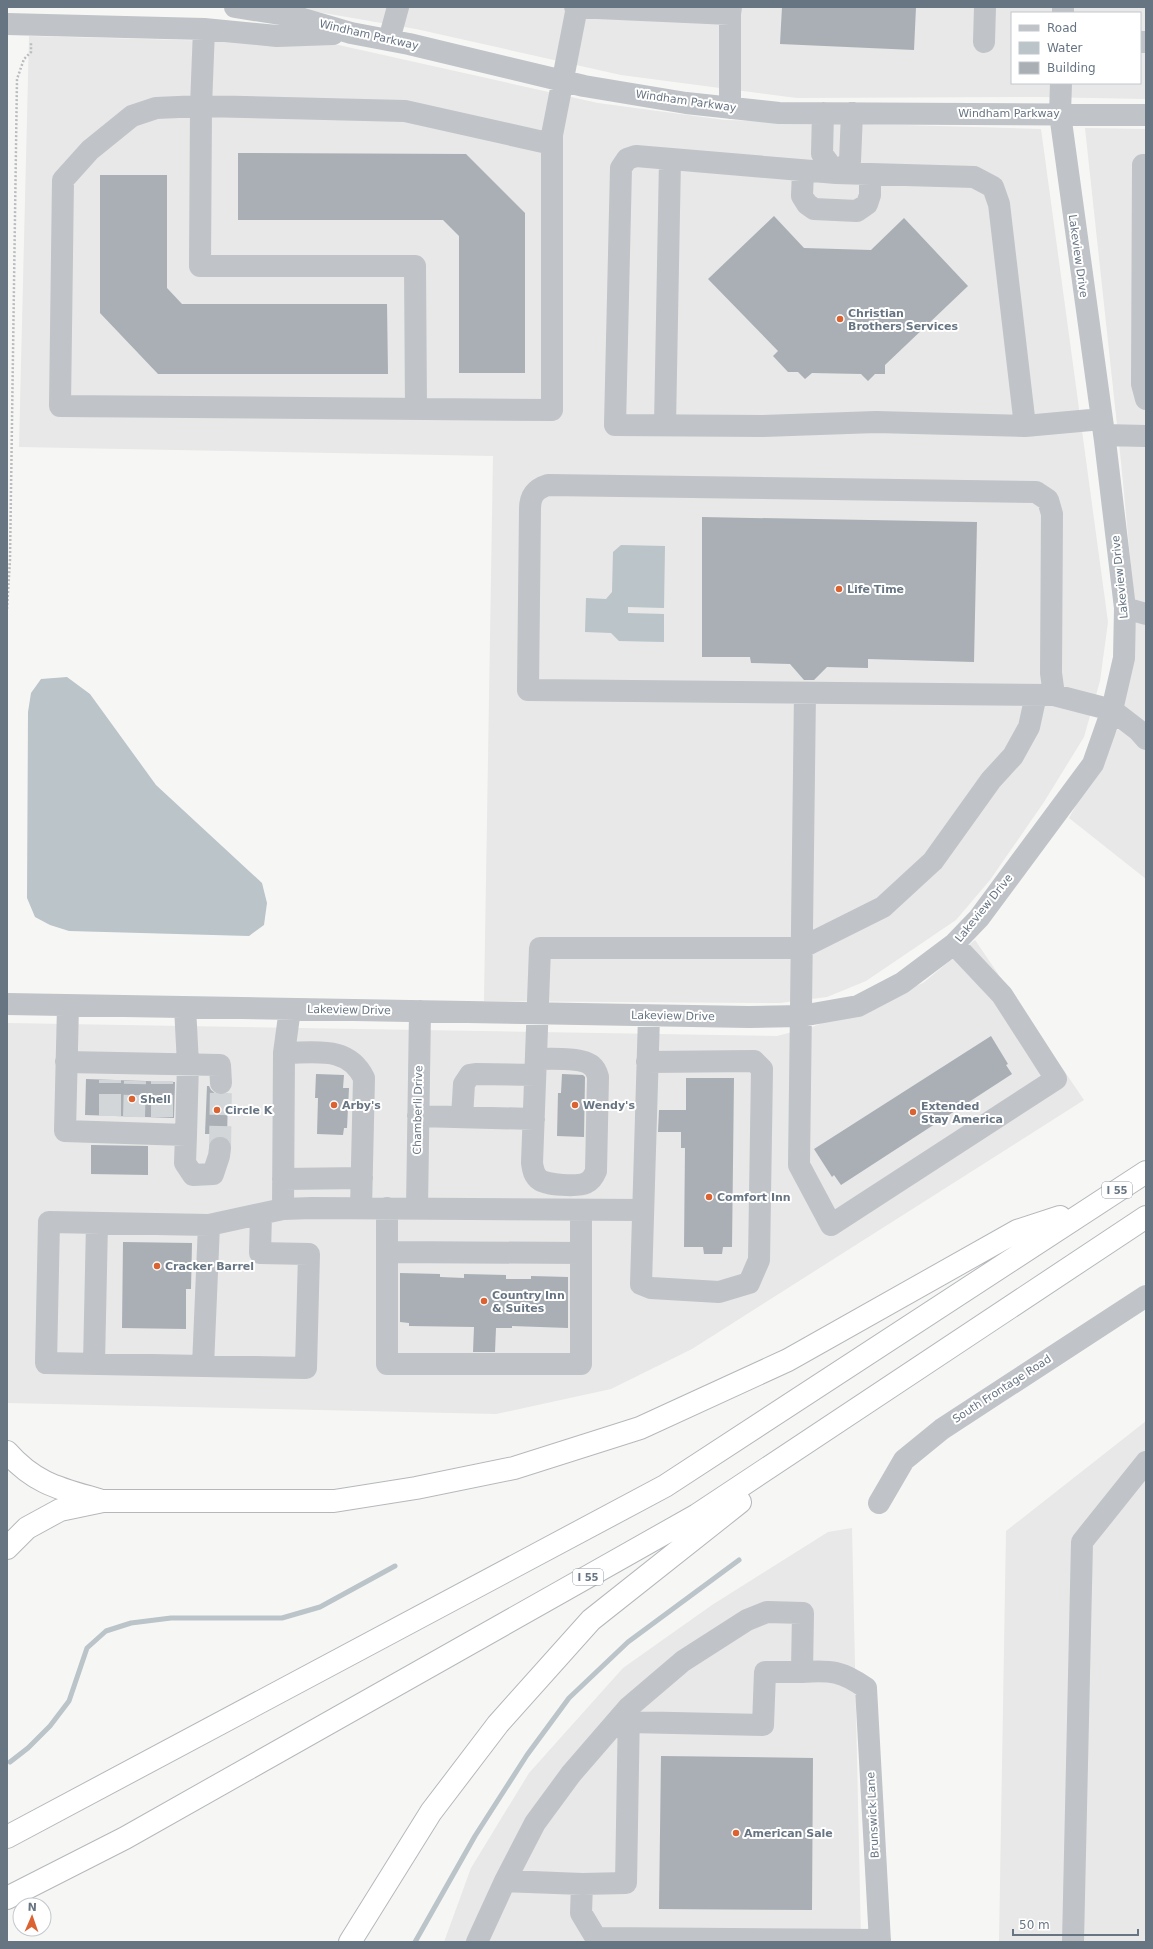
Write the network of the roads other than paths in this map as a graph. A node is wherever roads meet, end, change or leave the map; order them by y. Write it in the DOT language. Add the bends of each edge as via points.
graph roads {
  1 [pos="235,7"];
  2 [pos="398,7"];
  3 [pos="576,7"];
  4 [pos="985,7"];
  5 [pos="730,11"];
  6 [pos="7,24"];
  7 [pos="204,29"];
  8 [pos="351,33"];
  9 [pos="389,40"];
  10 [pos="984,42"];
  11 [pos="563,81"];
  12 [pos="1061,84"];
  13 [pos="201,106"];
  14 [pos="730,108"];
  15 [pos="823,113"];
  16 [pos="852,113"];
  17 [pos="1060,114"];
  18 [pos="1146,115"];
  19 [pos="552,144"];
  20 [pos="670,159"];
  21 [pos="1146,165"];
  22 [pos="803,171"];
  23 [pos="836,173"];
  24 [pos="870,174"];
  25 [pos="1146,399"];
  26 [pos="416,409"];
  27 [pos="665,425"];
  28 [pos="1025,426"];
  29 [pos="1103,427"];
  30 [pos="1146,436"];
  31 [pos="1125,608"];
  32 [pos="1146,614"];
  33 [pos="805,693"];
  34 [pos="1045,695"];
  35 [pos="1112,710"];
  36 [pos="1146,739"];
  37 [pos="954,944"];
  38 [pos="801,948"];
  39 [pos="7,1004"];
  40 [pos="68,1006"];
  41 [pos="185,1008"];
  42 [pos="290,1009"];
  43 [pos="420,1012"];
  44 [pos="538,1014"];
  45 [pos="649,1016"];
  46 [pos="801,1016"];
  47 [pos="284,1053"];
  48 [pos="66,1062"];
  49 [pos="647,1062"];
  50 [pos="188,1064"];
  51 [pos="536,1067"];
  52 [pos="221,1083"];
  53 [pos="418,1116"];
  54 [pos="462,1117"];
  55 [pos="534,1119"];
  56 [pos="186,1135"];
  57 [pos="220,1148"];
  58 [pos="1146,1172"];
  59 [pos="362,1178"];
  60 [pos="283,1179"];
  61 [pos="361,1208"];
  62 [pos="386,1208"];
  63 [pos="417,1208"];
  64 [pos="1088,1208"];
  65 [pos="283,1209"];
  66 [pos="581,1210"];
  67 [pos="643,1210"];
  68 [pos="261,1214"];
  69 [pos="1146,1218"];
  70 [pos="97,1223"];
  71 [pos="209,1225"];
  72 [pos="387,1252"];
  73 [pos="581,1253"];
  74 [pos="1146,1296"];
  75 [pos="94,1364"];
  76 [pos="203,1366"];
  77 [pos="7,1452"];
  78 [pos="1146,1462"];
  79 [pos="102,1501"];
  80 [pos="879,1503"];
  81 [pos="7,1548"];
  82 [pos="802,1672"];
  83 [pos="629,1715"];
  84 [pos="7,1837"];
  85 [pos="505,1882"];
  86 [pos="582,1884"];
  87 [pos="7,1898"];
  88 [pos="596,1940"];
  89 [pos="880,1941"];
  90 [pos="350,1942"];
  91 [pos="477,1942"];
  92 [pos="1073,1942"];
  1 -- 8 [label="street, Windham Parkway" via="293,16"];
  2 -- 9 [label="street"];
  3 -- 5 [label="street"];
  3 -- 11 [label="street"];
  4 -- 10 [label="street"];
  5 -- 14 [label="street"];
  6 -- 7 [label="street"];
  7 -- 8 [label="street" via="277,36"];
  7 -- 13 [label="street"];
  8 -- 9 [label="street, Windham Parkway"];
  9 -- 11 [label="street, Windham Parkway"];
  11 -- 14 [label="street, Windham Parkway" via="686,103"];
  11 -- 19 [label="street"];
  12 -- 17 [label="street, Lakeview Drive"];
  13 -- 19 [label="street" via="405,112"];
  13 -- 26 [label="street" via="200,266 415,266"];
  13 -- 26 [label="street" via="156,108 132,116 90,150 63,180 60,406"];
  14 -- 15 [label="street, Windham Parkway" via="779,113"];
  15 -- 16 [label="street, Windham Parkway"];
  15 -- 23 [label="street" via="822,154"];
  16 -- 17 [label="street, Windham Parkway"];
  16 -- 23 [label="street" via="850,161"];
  17 -- 18 [label="street, Windham Parkway"];
  17 -- 29 [label="street, Lakeview Drive"];
  19 -- 26 [label="street" via="552,410"];
  20 -- 22 [label="street"];
  20 -- 27 [label="street"];
  20 -- 27 [label="street" via="636,156 627,159 621,168 615,425"];
  21 -- 25 [label="street" via="1143,165 1142,384"];
  22 -- 23 [label="street"];
  22 -- 24 [label="street" via="802,196 807,204 814,209 857,211 867,204 870,195"];
  23 -- 24 [label="street"];
  24 -- 28 [label="street" via="974,177 993,188 999,204"];
  27 -- 28 [label="street" via="763,426 876,422"];
  28 -- 29 [label="street"];
  29 -- 30 [label="street"];
  29 -- 31 [label="street, Lakeview Drive"];
  31 -- 32 [label="street"];
  31 -- 35 [label="street, Lakeview Drive" via="1124,658"];
  33 -- 34 [label="street"];
  33 -- 34 [label="street" via="528,690 532,496 548,485 1036,492 1048,500 1052,514 1051,673"];
  33 -- 38 [label="street"];
  34 -- 35 [label="street"];
  34 -- 38 [label="street" via="1013,756 991,780 933,861 883,907"];
  35 -- 36 [label="street"];
  35 -- 37 [label="street, Lakeview Drive" via="1093,764 979,918"];
  37 -- 46 [label="street, Lakeview Drive" via="902,983 858,1006"];
  37 -- 46 [label="street" via="1002,995 1056,1079 831,1225 799,1165"];
  38 -- 44 [label="street" via="540,948"];
  38 -- 46 [label="street"];
  39 -- 40 [label="street, Lakeview Drive"];
  40 -- 41 [label="street, Lakeview Drive"];
  40 -- 48 [label="street"];
  41 -- 42 [label="street, Lakeview Drive"];
  41 -- 50 [label="street"];
  42 -- 43 [label="street, Lakeview Drive"];
  42 -- 47 [label="street"];
  43 -- 44 [label="street, Lakeview Drive"];
  43 -- 53 [label="street, Chamberli Drive"];
  44 -- 45 [label="street, Lakeview Drive"];
  44 -- 51 [label="street"];
  45 -- 46 [label="street, Lakeview Drive"];
  45 -- 49 [label="street"];
  47 -- 59 [label="street" via="335,1053 349,1059 360,1069 364,1078"];
  47 -- 60 [label="street"];
  48 -- 50 [label="street" via="110,1071 162,1073"];
  48 -- 56 [label="street" via="65,1131 110,1124 162,1126"];
  49 -- 67 [label="street"];
  49 -- 67 [label="street" via="754,1061 762,1069 759,1260 749,1283 719,1292 640,1284"];
  50 -- 52 [label="street" via="220,1065"];
  50 -- 56 [label="street"];
  51 -- 54 [label="street" via="470,1075 464,1084"];
  51 -- 55 [label="street"];
  51 -- 55 [label="street" via="583,1061 593,1066 596,1072 596,1171 591,1180 582,1185 552,1184 535,1176 532,1163"];
  53 -- 54 [label="street"];
  53 -- 63 [label="street, Chamberli Drive"];
  54 -- 55 [label="street"];
  56 -- 57 [label="street" via="185,1163 193,1175 213,1174"];
  58 -- 64 [label="highway, I 55"];
  59 -- 60 [label="street"];
  59 -- 61 [label="street"];
  60 -- 65 [label="street"];
  61 -- 62 [label="street"];
  61 -- 65 [label="street"];
  62 -- 63 [label="street"];
  62 -- 72 [label="street"];
  63 -- 66 [label="street"];
  64 -- 79 [label="highway" via="1017,1231 788,1360 640,1428 514,1468 334,1501"];
  64 -- 84 [label="highway, I 55" via="665,1486"];
  65 -- 68 [label="street"];
  66 -- 67 [label="street"];
  66 -- 73 [label="street"];
  68 -- 71 [label="street"];
  68 -- 76 [label="street" via="260,1253 308,1254 306,1368"];
  69 -- 87 [label="highway, I 55" via="697,1515 125,1838"];
  69 -- 90 [label="highway" via="772,1477 591,1620 498,1724 431,1812"];
  70 -- 71 [label="street"];
  70 -- 75 [label="street"];
  70 -- 75 [label="street" via="49,1222 48,1237 46,1363"];
  71 -- 76 [label="street"];
  72 -- 73 [label="street"];
  72 -- 73 [label="street" via="387,1364 581,1364"];
  74 -- 80 [label="street, South Frontage Road" via="942,1429 904,1460"];
  75 -- 76 [label="street"];
  77 -- 79 [label="highway" via="31,1475 53,1487"];
  78 -- 92 [label="street" via="1082,1542"];
  79 -- 81 [label="highway" via="60,1510 27,1528"];
  82 -- 83 [label="street" via="765,1672 763,1726"];
  82 -- 83 [label="street" via="803,1613 766,1612 747,1620 683,1661"];
  82 -- 89 [label="street, Brunswick Lane" via="824,1671 849,1676 866,1688"];
  83 -- 85 [label="street" via="571,1774 540,1818"];
  83 -- 86 [label="street" via="626,1883"];
  85 -- 86 [label="street"];
  85 -- 91 [label="street"];
  86 -- 88 [label="street" via="581,1913"];
  88 -- 89 [label="street"];
}
